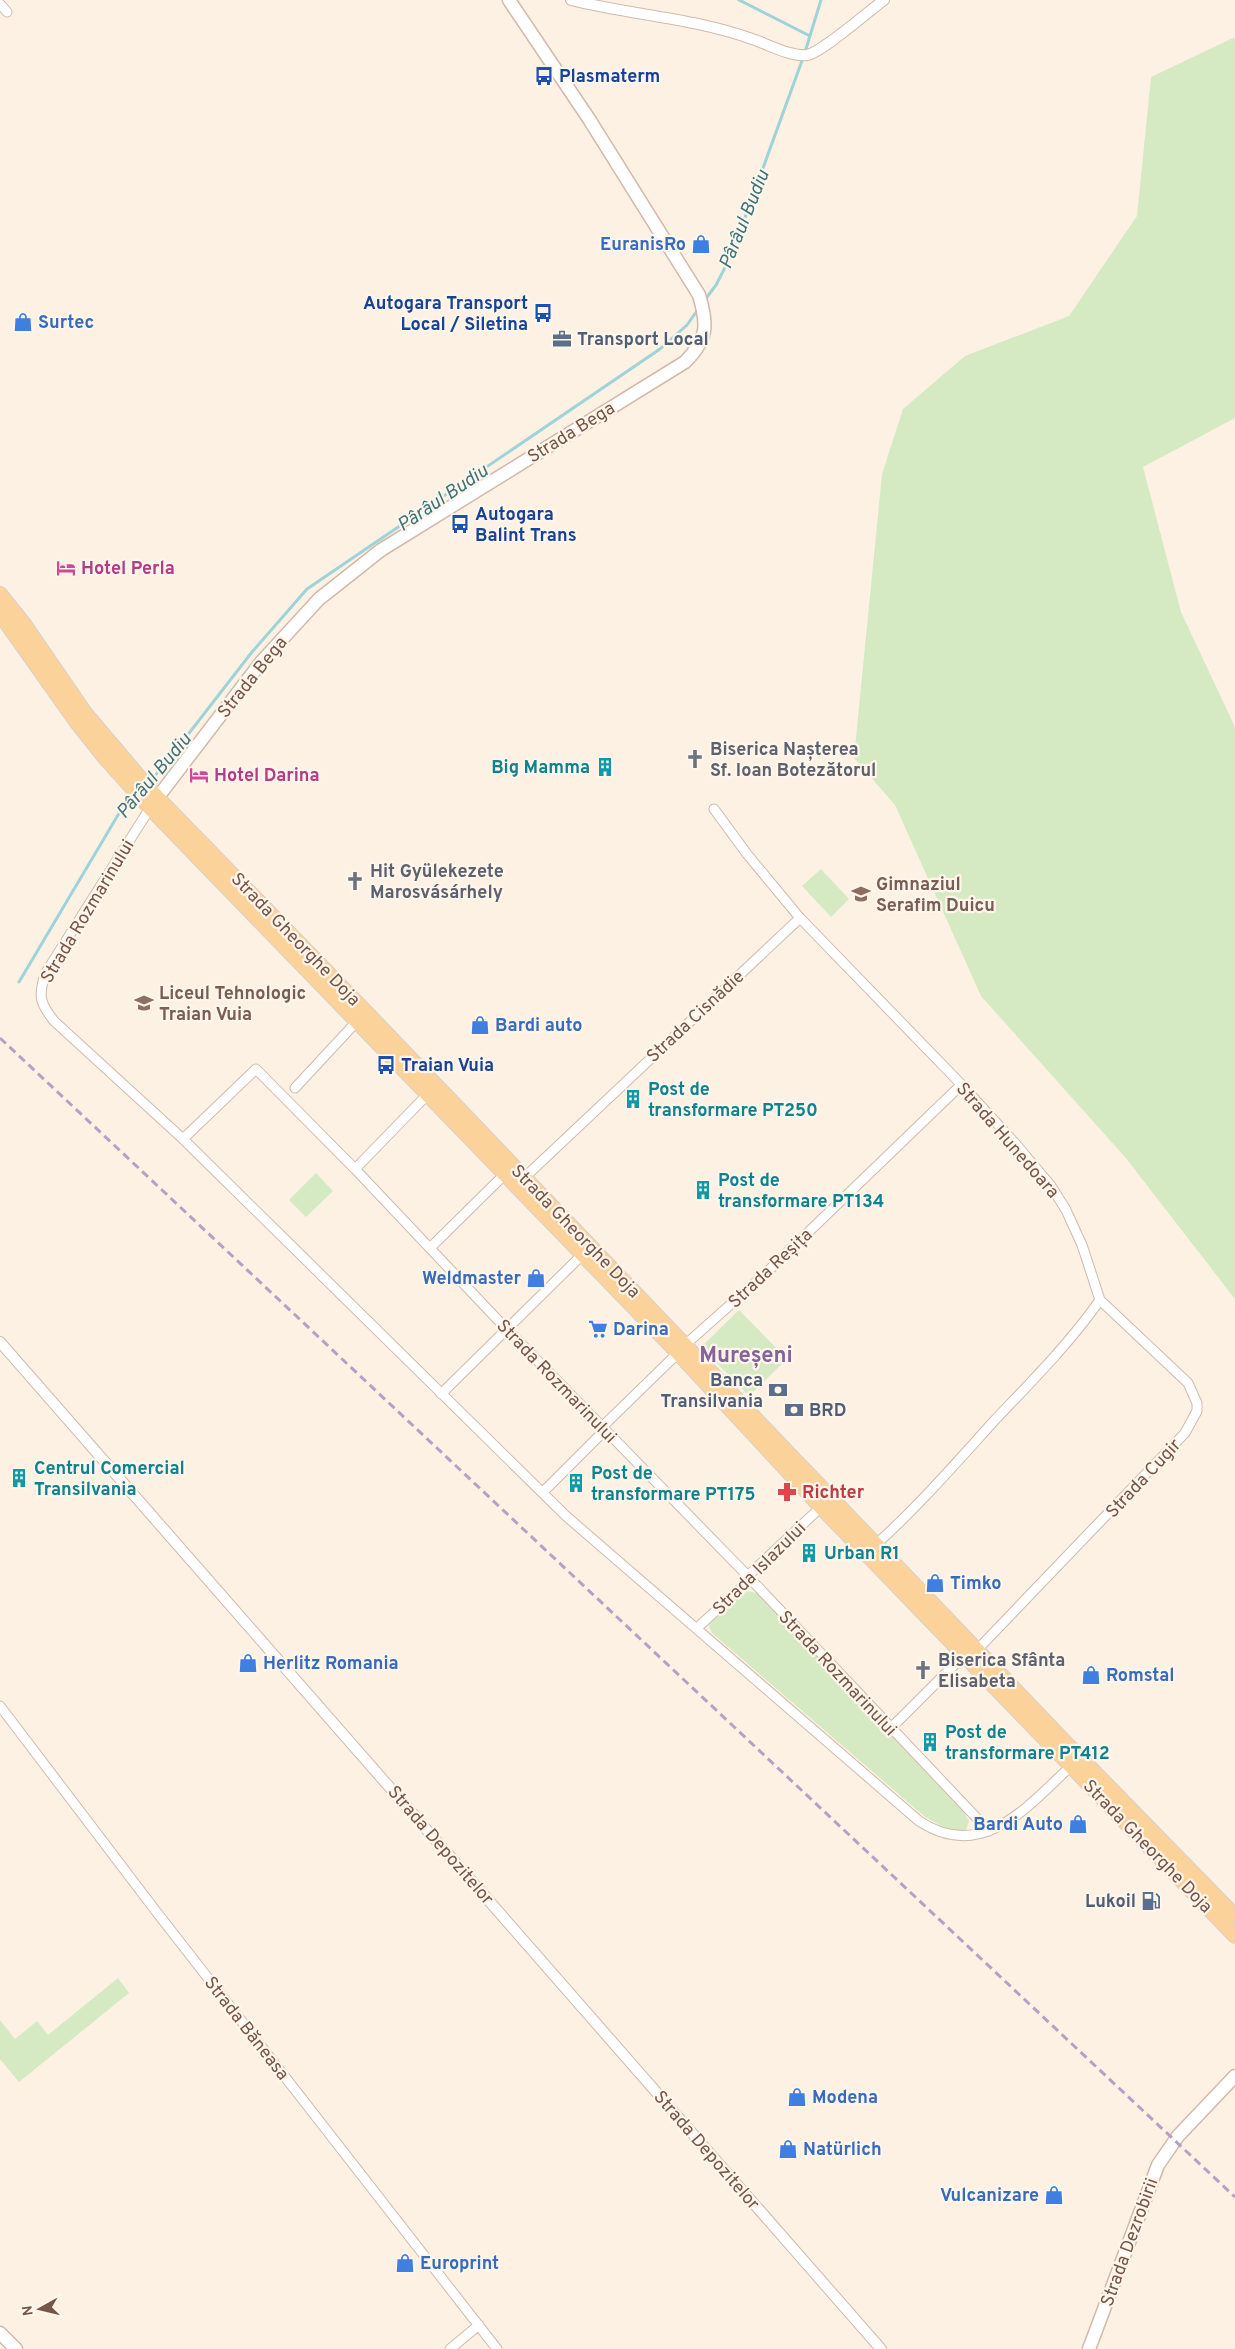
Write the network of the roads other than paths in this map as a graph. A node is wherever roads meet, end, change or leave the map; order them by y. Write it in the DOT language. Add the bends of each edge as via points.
graph roads {
  1 [pos="510,0"];
  2 [pos="571,0"];
  3 [pos="884,0"];
  4 [pos="0,4"];
  5 [pos="7,12"];
  6 [pos="0,594"];
  7 [pos="0,614"];
  8 [pos="136,785"];
  9 [pos="151,800"];
  10 [pos="714,809"];
  11 [pos="800,918"];
  12 [pos="362,1016"];
  13 [pos="961,1085"];
  14 [pos="296,1088"];
  15 [pos="428,1094"];
  16 [pos="183,1139"];
  17 [pos="355,1169"];
  18 [pos="505,1174"];
  19 [pos="525,1177"];
  20 [pos="430,1248"];
  21 [pos="582,1255"];
  22 [pos="1100,1300"];
  23 [pos="508,1330"];
  24 [pos="0,1342"];
  25 [pos="682,1349"];
  26 [pos="441,1394"];
  27 [pos="603,1429"];
  28 [pos="543,1492"];
  29 [pos="821,1507"];
  30 [pos="871,1549"];
  31 [pos="748,1577"];
  32 [pos="697,1628"];
  33 [pos="971,1653"];
  34 [pos="0,1706"];
  35 [pos="890,1729"];
  36 [pos="1071,1766"];
  37 [pos="989,1831"];
  38 [pos="1235,1916"];
  39 [pos="1235,1936"];
  40 [pos="1235,2076"];
  41 [pos="479,2325"];
  42 [pos="0,2333"];
  43 [pos="16,2349"];
  44 [pos="450,2349"];
  45 [pos="497,2349"];
  46 [pos="881,2349"];
  47 [pos="1089,2349"];
  1 -- 9 [label="main road, Strada Bega" via="699,295 705,331 698,348 685,362 381,550 320,599 262,661"];
  2 -- 3 [label="street" via="727,30 794,54 806,55"];
  4 -- 5 [label="street"];
  6 -- 8 [label="main road, Strada Gheorghe Doja"];
  7 -- 8 [label="main road, Strada Gheorghe Doja" via="76,720"];
  8 -- 9 [label="main road, Strada Gheorghe Doja"];
  9 -- 12 [label="main road, Strada Gheorghe Doja"];
  9 -- 16 [label="street, Strada Rozmarinului" via="45,974 39,992 43,1007 54,1021"];
  10 -- 11 [label="street, Strada Hunedoara"];
  11 -- 13 [label="street, Strada Hunedoara"];
  11 -- 19 [label="street, Strada Cisnădie"];
  12 -- 14 [label="street"];
  12 -- 15 [label="main road, Strada Gheorghe Doja"];
  12 -- 19 [label="main road, Strada Gheorghe Doja"];
  13 -- 22 [label="street, Strada Hunedoara" via="1051,1186 1082,1245"];
  13 -- 25 [label="street, Strada Reșița"];
  15 -- 17 [label="street"];
  15 -- 18 [label="main road, Strada Gheorghe Doja"];
  16 -- 17 [label="street, Strada Rozmarinului" via="256,1069"];
  16 -- 26 [label="street, Strada Rozmarinului"];
  17 -- 20 [label="street, Strada Rozmarinului"];
  18 -- 20 [label="street"];
  18 -- 21 [label="main road, Strada Gheorghe Doja"];
  19 -- 25 [label="main road, Strada Gheorghe Doja"];
  20 -- 23 [label="street, Strada Rozmarinului"];
  21 -- 23 [label="street"];
  21 -- 25 [label="main road, Strada Gheorghe Doja"];
  22 -- 30 [label="street" via="1080,1328 1040,1372"];
  22 -- 33 [label="street, Strada Cugir" via="1188,1383 1198,1411 1185,1433"];
  23 -- 26 [label="street"];
  23 -- 27 [label="street, Strada Rozmarinului"];
  24 -- 46 [label="street, Strada Depozitelor"];
  25 -- 27 [label="street, Strada Reșița"];
  25 -- 29 [label="main road, Strada Gheorghe Doja"];
  25 -- 30 [label="main road, Strada Gheorghe Doja"];
  26 -- 28 [label="street, Strada Rozmarinului"];
  27 -- 28 [label="street, Strada Reșița"];
  27 -- 31 [label="street, Strada Rozmarinului"];
  28 -- 32 [label="street, Strada Rozmarinului" via="566,1516"];
  29 -- 30 [label="main road, Strada Gheorghe Doja"];
  29 -- 31 [label="street, Strada Islazului"];
  30 -- 33 [label="main road, Strada Gheorghe Doja"];
  31 -- 32 [label="street, Strada Islazului" via="744,1585"];
  31 -- 35 [label="street, Strada Rozmarinului"];
  32 -- 37 [label="street, Strada Rozmarinului" via="919,1821 945,1835 959,1837"];
  33 -- 35 [label="street"];
  33 -- 36 [label="main road, Strada Gheorghe Doja"];
  33 -- 38 [label="main road, Strada Gheorghe Doja"];
  34 -- 41 [label="street, Strada Băneasa"];
  35 -- 37 [label="street, Strada Rozmarinului"];
  36 -- 37 [label="street, Strada Rozmarinului" via="1018,1815"];
  36 -- 39 [label="main road, Strada Gheorghe Doja"];
  40 -- 47 [label="main road, Strada Dezrobirii" via="1175,2139 1158,2165"];
  41 -- 44 [label="street"];
  41 -- 45 [label="street, Strada Băneasa"];
  42 -- 43 [label="main road"];
}
